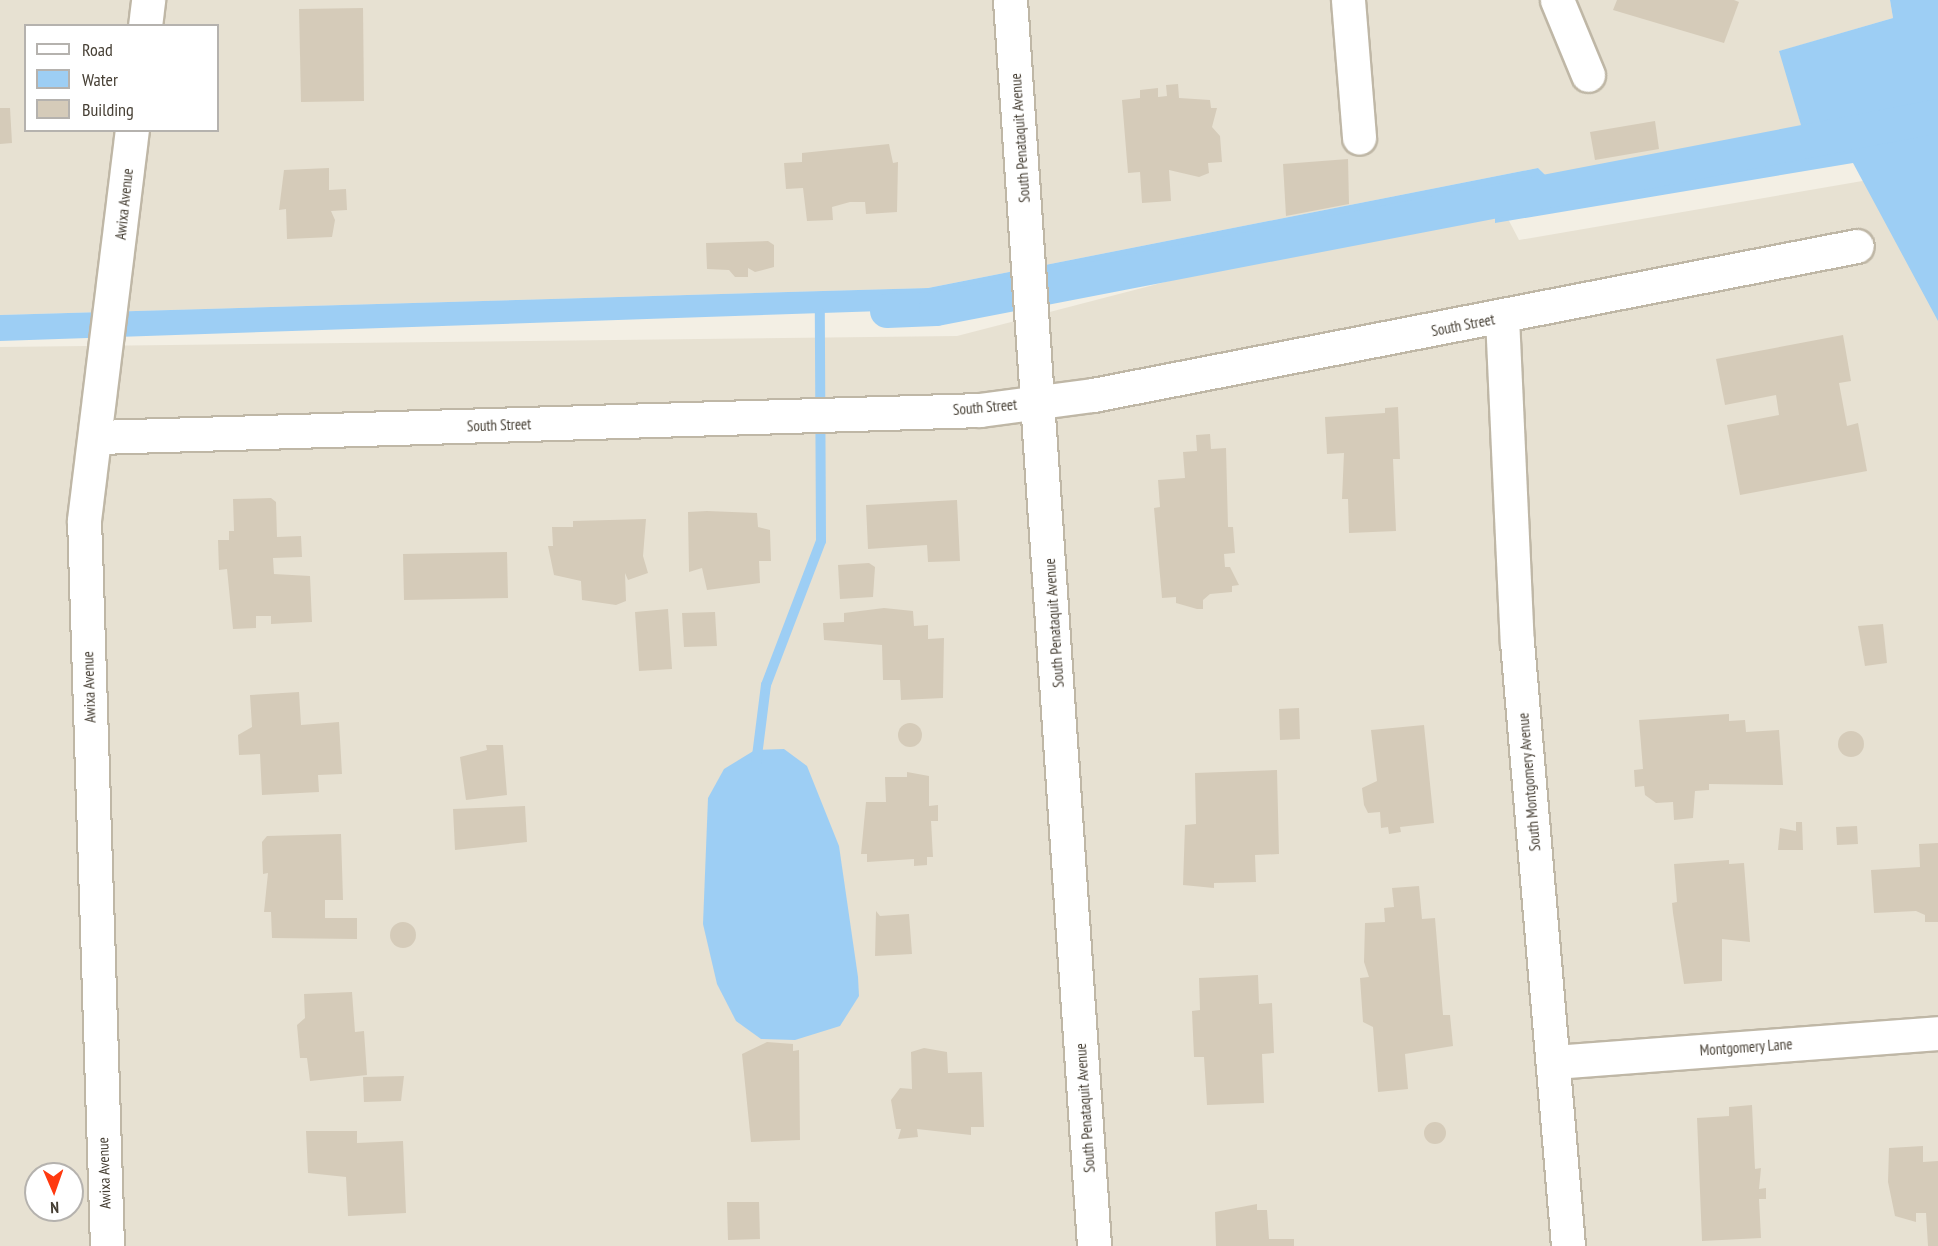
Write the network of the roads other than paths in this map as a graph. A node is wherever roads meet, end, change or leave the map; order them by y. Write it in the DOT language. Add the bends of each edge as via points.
graph roads {
  1 [pos="148,0"];
  2 [pos="1010,0"];
  3 [pos="1348,0"];
  4 [pos="1557,0"];
  5 [pos="145,24"];
  6 [pos="1587,75"];
  7 [pos="132,132"];
  8 [pos="1359,138"];
  9 [pos="1857,246"];
  10 [pos="1502,317"];
  11 [pos="1040,401"];
  12 [pos="98,436"];
  13 [pos="1938,1033"];
  14 [pos="1554,1062"];
  15 [pos="108,1246"];
  16 [pos="1094,1246"];
  17 [pos="1568,1246"];
  1 -- 5 [label="street"];
  2 -- 11 [label="street, South Penataquit Avenue"];
  3 -- 8 [label="street"];
  4 -- 6 [label="street"];
  7 -- 12 [label="street, Awixa Avenue"];
  9 -- 10 [label="street, South Street"];
  10 -- 11 [label="street, South Street"];
  10 -- 14 [label="street, South Montgomery Avenue" via="1517,642"];
  11 -- 12 [label="street, South Street" via="980,410"];
  11 -- 16 [label="street, South Penataquit Avenue"];
  12 -- 15 [label="street, Awixa Avenue" via="84,520"];
  13 -- 14 [label="street, Montgomery Lane"];
  14 -- 17 [label="street, South Montgomery Avenue"];
}
